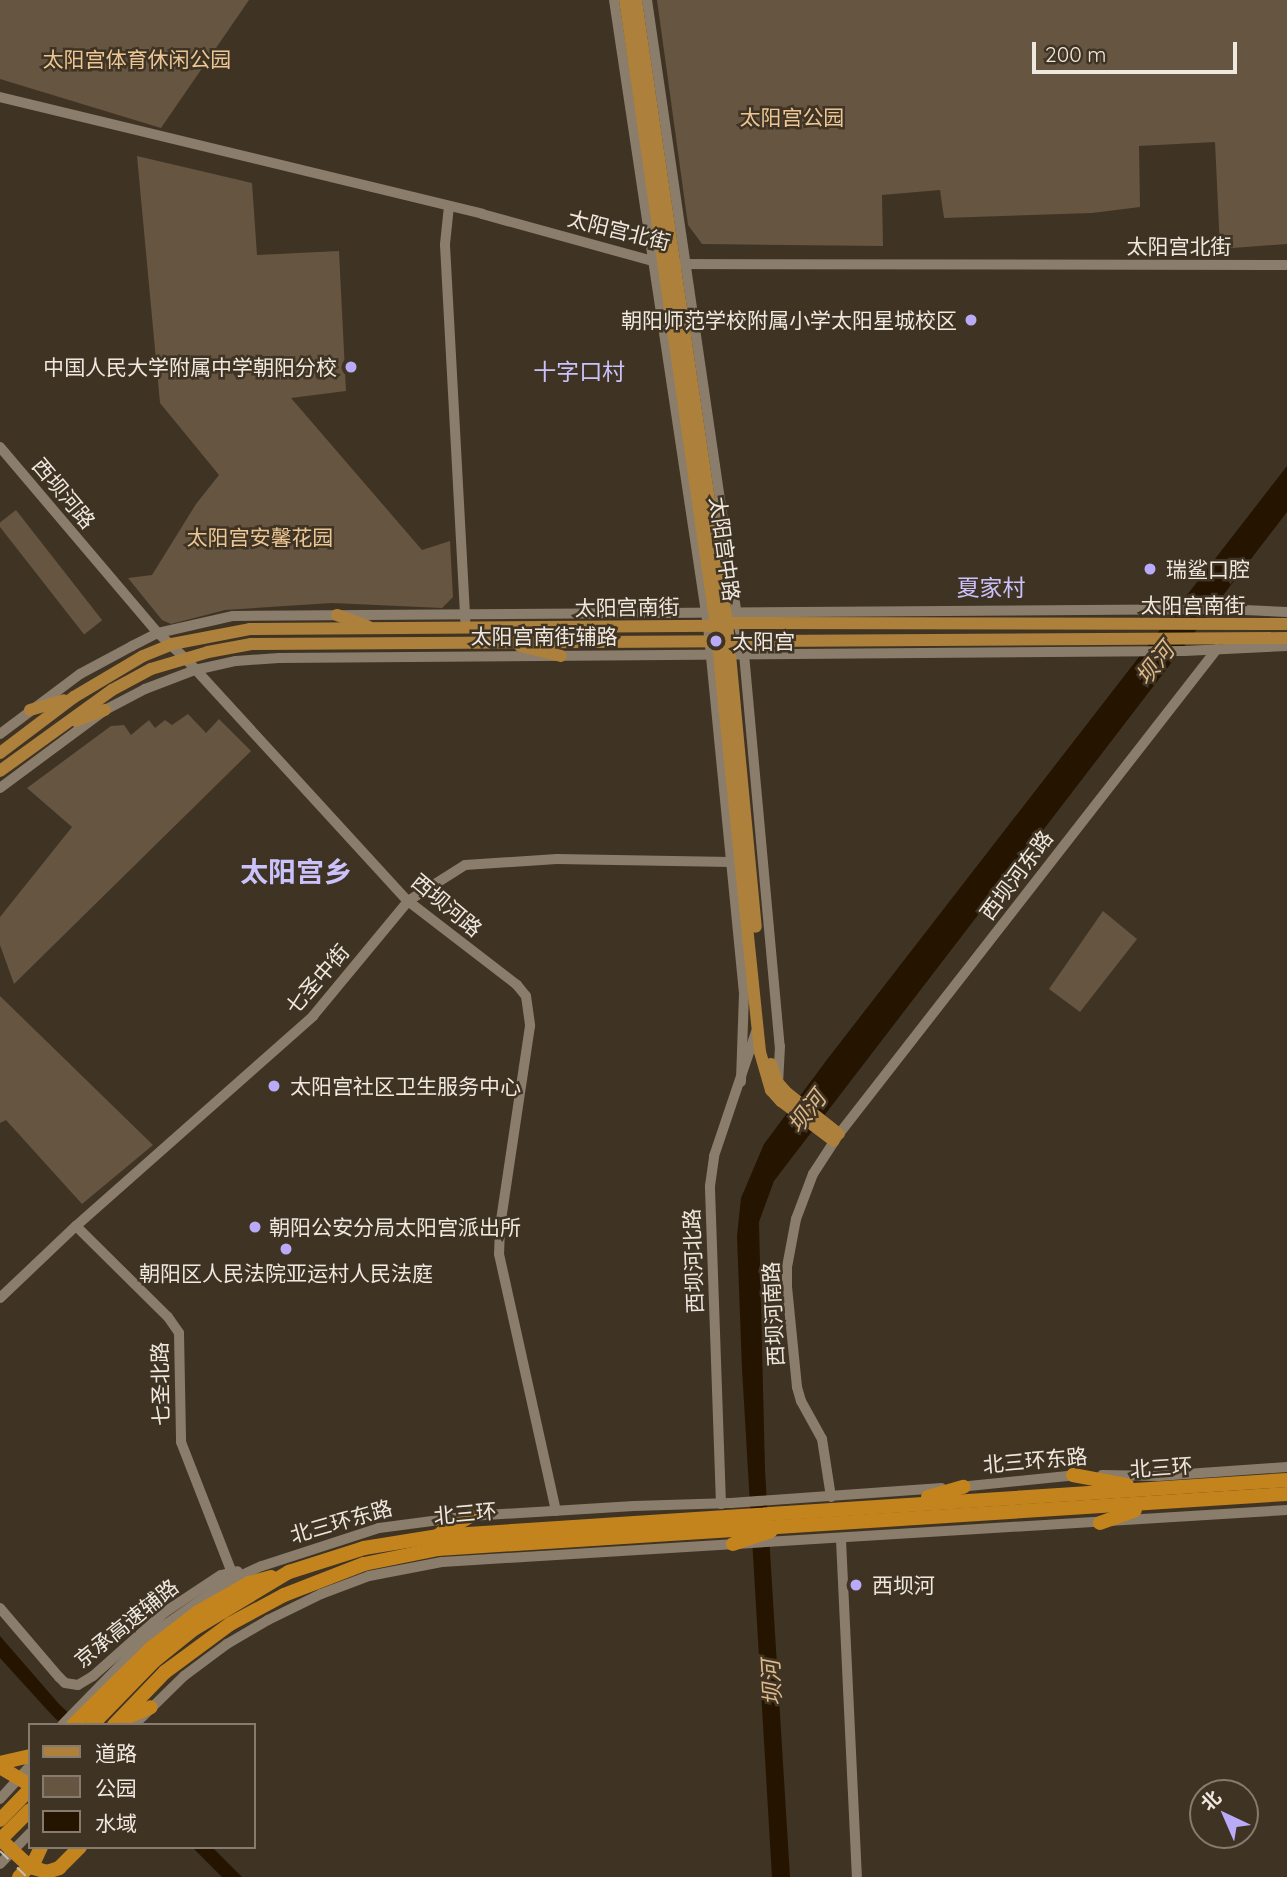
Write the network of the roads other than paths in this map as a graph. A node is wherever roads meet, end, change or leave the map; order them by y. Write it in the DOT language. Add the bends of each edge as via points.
graph roads {
  1 [pos="614,0"];
  2 [pos="625,0"];
  3 [pos="636,0"];
  4 [pos="647,0"];
  5 [pos="0,97"];
  6 [pos="663,117"];
  7 [pos="657,141"];
  8 [pos="449,206"];
  9 [pos="670,263"];
  10 [pos="1287,265"];
  11 [pos="694,431"];
  12 [pos="0,447"];
  13 [pos="715,463"];
  14 [pos="684,466"];
  15 [pos="1246,611"];
  16 [pos="1287,612"];
  17 [pos="467,614"];
  18 [pos="337,615"];
  19 [pos="721,619"];
  20 [pos="1237,624"];
  21 [pos="1287,624"];
  22 [pos="374,628"];
  23 [pos="464,628"];
  24 [pos="158,633"];
  25 [pos="1287,638"];
  26 [pos="1224,639"];
  27 [pos="499,642"];
  28 [pos="172,644"];
  29 [pos="1287,646"];
  30 [pos="719,648"];
  31 [pos="744,648"];
  32 [pos="1216,650"];
  33 [pos="561,656"];
  34 [pos="184,658"];
  35 [pos="195,670"];
  36 [pos="74,697"];
  37 [pos="30,710"];
  38 [pos="105,710"];
  39 [pos="59,726"];
  40 [pos="0,734"];
  41 [pos="0,753"];
  42 [pos="0,771"];
  43 [pos="748,774"];
  44 [pos="0,788"];
  45 [pos="743,844"];
  46 [pos="731,862"];
  47 [pos="764,878"];
  48 [pos="733,885"];
  49 [pos="408,901"];
  50 [pos="757,1025"];
  51 [pos="741,1082"];
  52 [pos="782,1092"];
  53 [pos="833,1135"];
  54 [pos="76,1226"];
  55 [pos="0,1298"];
  56 [pos="1287,1467"];
  57 [pos="1073,1475"];
  58 [pos="1287,1480"];
  59 [pos="964,1486"];
  60 [pos="1149,1489"];
  61 [pos="1287,1494"];
  62 [pos="831,1497"];
  63 [pos="1157,1503"];
  64 [pos="906,1504"];
  65 [pos="1287,1510"];
  66 [pos="556,1511"];
  67 [pos="729,1512"];
  68 [pos="470,1516"];
  69 [pos="787,1519"];
  70 [pos="1100,1523"];
  71 [pos="437,1536"];
  72 [pos="841,1539"];
  73 [pos="733,1544"];
  74 [pos="262,1566"];
  75 [pos="232,1573"];
  76 [pos="0,1608"];
  77 [pos="105,1702"];
  78 [pos="151,1707"];
  79 [pos="64,1723"];
  80 [pos="76,1723"];
  81 [pos="93,1723"];
  82 [pos="116,1723"];
  83 [pos="136,1723"];
  84 [pos="28,1757"];
  85 [pos="0,1765"];
  86 [pos="28,1768"];
  87 [pos="28,1786"];
  88 [pos="28,1790"];
  89 [pos="0,1799"];
  90 [pos="28,1811"];
  91 [pos="7,1820"];
  92 [pos="28,1835"];
  93 [pos="0,1840"];
  94 [pos="40,1849"];
  95 [pos="78,1849"];
  96 [pos="0,1864"];
  97 [pos="19,1877"];
  98 [pos="857,1877"];
  1 -- 9 [label="street, 太阳宫中路"];
  2 -- 9 [label="main road, 太阳宫中路"];
  3 -- 7 [label="main road, 太阳宫中路"];
  4 -- 6 [label="street, 太阳宫中路"];
  5 -- 8 [label="street, 太阳宫北街"];
  6 -- 7 [label="street"];
  6 -- 9 [label="street, 太阳宫中路"];
  7 -- 9 [label="main road, 太阳宫中路"];
  8 -- 9 [label="street, 太阳宫北街"];
  8 -- 17 [label="street" via="445,245"];
  9 -- 10 [label="street, 太阳宫北街"];
  9 -- 11 [label="main road, 太阳宫中路"];
  9 -- 13 [label="street, 太阳宫中路"];
  9 -- 14 [label="street, 太阳宫中路"];
  11 -- 13 [label="street"];
  11 -- 14 [label="street"];
  11 -- 19 [label="main road, 太阳宫中路"];
  12 -- 24 [label="street, 西坝河路"];
  13 -- 19 [label="street, 太阳宫中路"];
  14 -- 19 [label="street, 太阳宫中路"];
  15 -- 16 [label="street, 太阳宫南街"];
  15 -- 19 [label="street, 太阳宫南街"];
  15 -- 20 [label="street, 西坝河东路"];
  17 -- 18 [label="street, 太阳宫南街"];
  17 -- 19 [label="street, 太阳宫南街"];
  17 -- 23 [label="street"];
  18 -- 22 [label="main road"];
  18 -- 24 [label="street, 太阳宫南街" via="233,616"];
  19 -- 20 [label="main road, 太阳宫南街"];
  19 -- 23 [label="main road, 太阳宫南街"];
  19 -- 30 [label="main road, 太阳宫中路"];
  19 -- 30 [label="street, 太阳宫中路"];
  19 -- 31 [label="street, 太阳宫中路"];
  20 -- 21 [label="main road, 太阳宫南街"];
  20 -- 26 [label="street, 西坝河东路"];
  22 -- 23 [label="main road, 太阳宫南街"];
  22 -- 28 [label="main road, 太阳宫南街" via="250,629"];
  24 -- 28 [label="street, 西坝河路"];
  24 -- 37 [label="street, 太阳宫南街" via="80,674"];
  25 -- 26 [label="main road, 太阳宫南街"];
  26 -- 31 [label="main road, 太阳宫南街"];
  26 -- 32 [label="street, 西坝河东路"];
  27 -- 30 [label="main road, 太阳宫南街"];
  27 -- 33 [label="main road"];
  27 -- 34 [label="main road, 太阳宫南街" via="251,644"];
  28 -- 34 [label="street, 西坝河路"];
  28 -- 36 [label="main road, 太阳宫南街"];
  29 -- 32 [label="street, 太阳宫南街"];
  30 -- 31 [label="main road, 太阳宫南街"];
  30 -- 33 [label="street, 太阳宫南街辅路"];
  30 -- 43 [label="main road, 太阳宫中路"];
  30 -- 45 [label="main road, 太阳宫中路"];
  30 -- 46 [label="street, 太阳宫中路"];
  31 -- 32 [label="street, 太阳宫南街"];
  31 -- 43 [label="street, 太阳宫中路"];
  32 -- 53 [label="street, 西坝河东路"];
  33 -- 35 [label="street, 太阳宫南街辅路" via="279,658"];
  34 -- 35 [label="street, 西坝河路"];
  34 -- 39 [label="main road, 太阳宫南街" via="112,690"];
  35 -- 38 [label="street, 太阳宫南街辅路"];
  35 -- 49 [label="street, 西坝河路"];
  36 -- 37 [label="main road"];
  36 -- 41 [label="main road, 太阳宫南街"];
  37 -- 40 [label="street"];
  38 -- 39 [label="main road"];
  38 -- 44 [label="street, 太阳宫南街辅路"];
  39 -- 42 [label="main road, 太阳宫南街"];
  43 -- 45 [label="main road, 太阳宫中路"];
  43 -- 47 [label="street, 太阳宫中路"];
  45 -- 47 [label="street"];
  45 -- 48 [label="street"];
  45 -- 50 [label="main road, 太阳宫中路"];
  45 -- 52 [label="main road, 太阳宫中路" via="767,1047"];
  46 -- 48 [label="street, 太阳宫中路"];
  46 -- 49 [label="street, 七圣中街" via="557,859 465,865"];
  47 -- 52 [label="street, 太阳宫中路"];
  48 -- 51 [label="street, 太阳宫中路" via="744,994"];
  49 -- 54 [label="street, 七圣中街" via="313,1016"];
  49 -- 66 [label="street, 西坝河路" via="517,985 530,1009 499,1254"];
  50 -- 51 [label="street, 西坝河北路"];
  50 -- 52 [label="main road, 太阳宫中路" via="765,1075 771,1090"];
  51 -- 67 [label="street, 西坝河北路" via="714,1156 710,1186"];
  52 -- 53 [label="main road"];
  53 -- 62 [label="street, 西坝河南路" via="796,1219 787,1267 797,1387 822,1439"];
  54 -- 55 [label="street, 七圣中街"];
  54 -- 75 [label="street, 七圣北路" via="179,1333 181,1442"];
  56 -- 57 [label="street, 北三环东路" via="1158,1476"];
  57 -- 59 [label="street, 北三环东路"];
  57 -- 60 [label="highway"];
  58 -- 60 [label="highway, 北三环"];
  59 -- 62 [label="street, 北三环东路"];
  59 -- 64 [label="highway"];
  60 -- 64 [label="highway, 北三环"];
  61 -- 63 [label="highway, 北三环"];
  62 -- 69 [label="street, 北三环东路"];
  63 -- 69 [label="highway, 北三环"];
  63 -- 70 [label="highway"];
  64 -- 69 [label="highway, 北三环"];
  65 -- 70 [label="street"];
  66 -- 67 [label="street, 北三环东路"];
  66 -- 68 [label="street, 北三环东路"];
  67 -- 69 [label="highway"];
  67 -- 69 [label="street, 北三环东路"];
  67 -- 71 [label="highway, 北三环"];
  67 -- 82 [label="highway, 北三环" via="438,1549 364,1564 284,1595 230,1624 165,1672"];
  68 -- 71 [label="highway"];
  68 -- 74 [label="street, 北三环东路" via="379,1528"];
  69 -- 72 [label="street"];
  69 -- 73 [label="highway"];
  70 -- 72 [label="street"];
  71 -- 77 [label="highway, 北三环" via="363,1548 248,1583 198,1612 150,1649"];
  72 -- 98 [label="street"];
  73 -- 78 [label="street" via="442,1562 369,1576 321,1594 227,1644"];
  74 -- 75 [label="street, 京承高速辅路"];
  74 -- 79 [label="street, 北三环东路" via="187,1607 133,1651"];
  75 -- 76 [label="street, 京承高速辅路" via="221,1575 165,1612 93,1676 72,1686"];
  77 -- 80 [label="highway"];
  77 -- 81 [label="highway"];
  78 -- 82 [label="highway"];
  78 -- 83 [label="street"];
  84 -- 85 [label="highway"];
  85 -- 87 [label="highway"];
  86 -- 89 [label="street"];
  88 -- 91 [label="highway"];
  90 -- 91 [label="highway"];
  91 -- 93 [label="highway"];
  92 -- 96 [label="street"];
  93 -- 95 [label="highway" via="23,1861 53,1872"];
  94 -- 97 [label="highway"];
}
